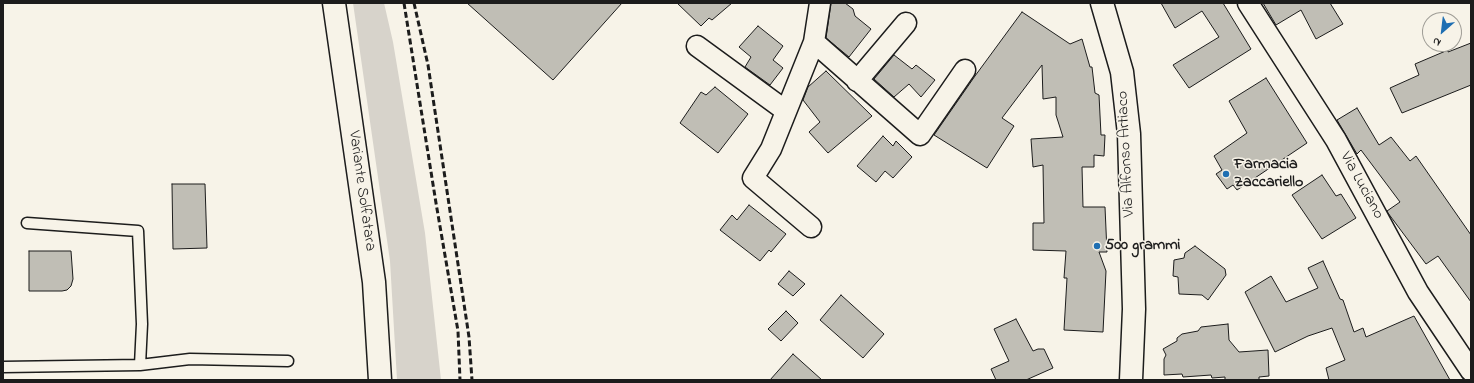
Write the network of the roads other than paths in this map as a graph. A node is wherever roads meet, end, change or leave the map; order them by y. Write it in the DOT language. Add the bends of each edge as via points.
graph roads {
  1 [pos="334,3"];
  2 [pos="820,3"];
  3 [pos="1102,3"];
  4 [pos="1248,3"];
  5 [pos="906,23"];
  6 [pos="814,42"];
  7 [pos="697,46"];
  8 [pos="965,70"];
  9 [pos="857,81"];
  10 [pos="786,111"];
  11 [pos="26,223"];
  12 [pos="811,227"];
  13 [pos="288,361"];
  14 [pos="140,365"];
  15 [pos="3,367"];
  16 [pos="1471,371"];
  17 [pos="380,380"];
  18 [pos="1131,380"];
  1 -- 17 [label="main road, Variante Solfatara" via="374,282"];
  2 -- 6 [label="street"];
  3 -- 18 [label="main road, Via Alfonso Artiaco" via="1122,72 1129,134 1134,310"];
  4 -- 16 [label="street, Via Luciano" via="1336,140 1418,292"];
  5 -- 9 [label="street"];
  6 -- 9 [label="street"];
  6 -- 10 [label="street"];
  7 -- 10 [label="street"];
  8 -- 9 [label="street" via="920,135"];
  10 -- 12 [label="street" via="771,149 753,178"];
  11 -- 14 [label="lane" via="138,231 142,324"];
  13 -- 14 [label="lane" via="190,359"];
  14 -- 15 [label="lane"];
}
